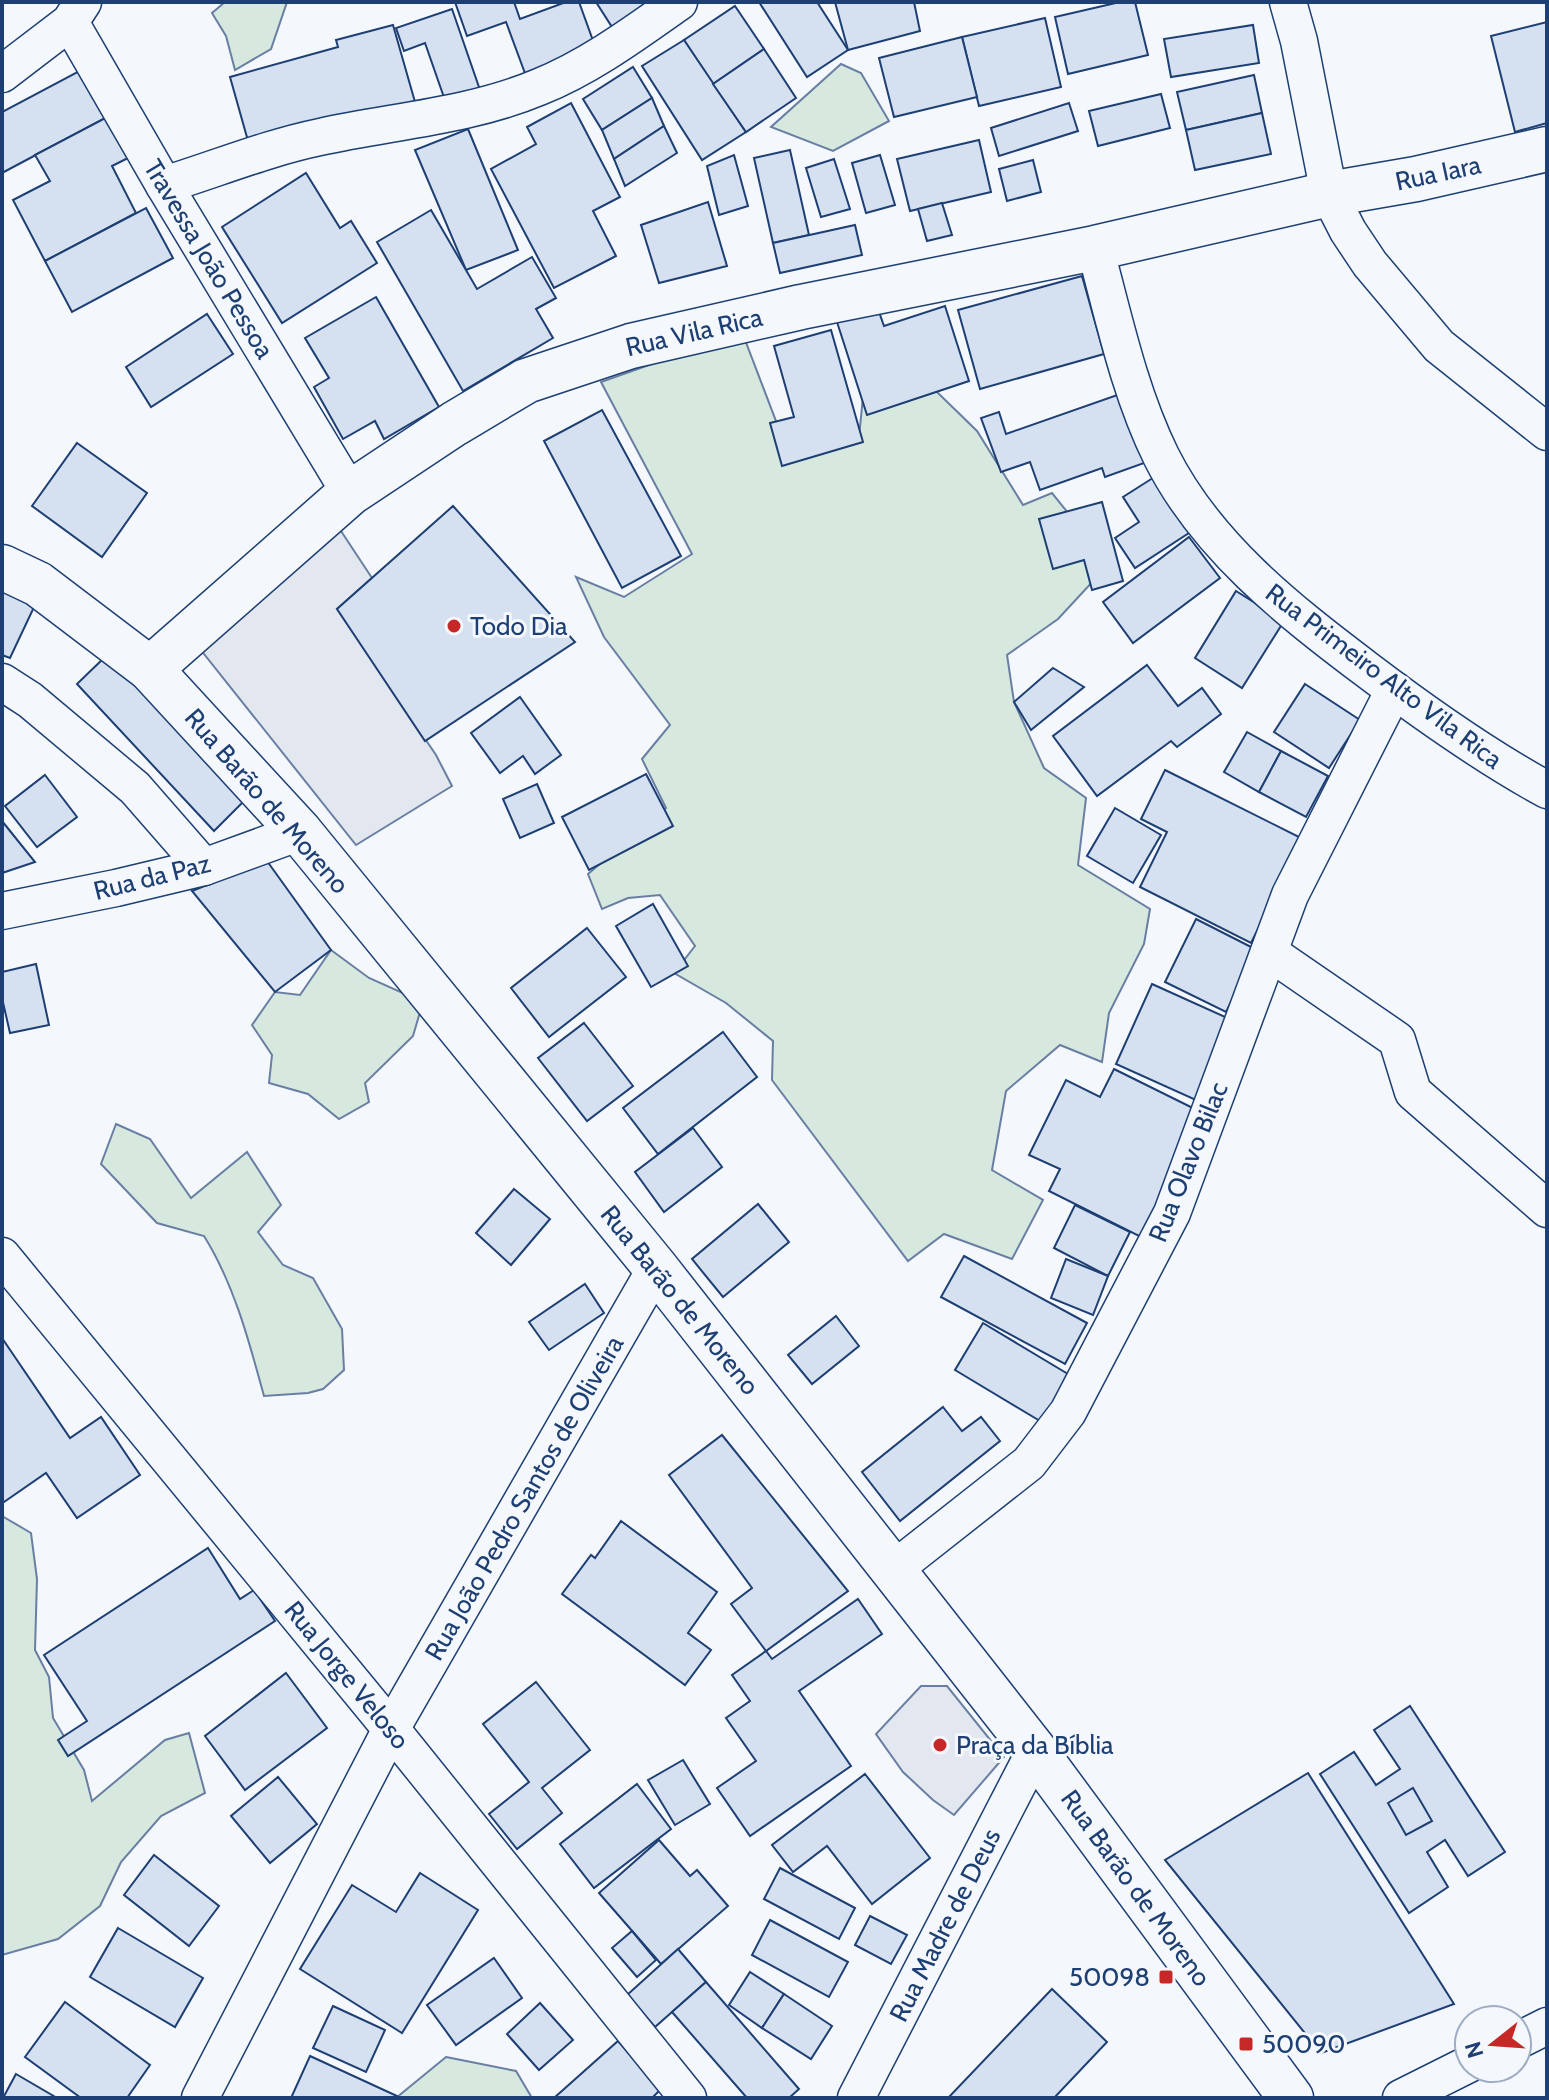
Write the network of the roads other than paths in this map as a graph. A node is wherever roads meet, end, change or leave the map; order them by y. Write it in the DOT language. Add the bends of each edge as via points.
graph roads {
  1 [pos="679,2"];
  2 [pos="1288,2"];
  3 [pos="76,12"];
  4 [pos="2,74"];
  5 [pos="1547,149"];
  6 [pos="164,185"];
  7 [pos="1329,194"];
  8 [pos="1095,248"];
  9 [pos="1547,432"];
  10 [pos="350,493"];
  11 [pos="2,567"];
  12 [pos="150,669"];
  13 [pos="2,682"];
  14 [pos="1394,690"];
  15 [pos="1547,790"];
  16 [pos="300,832"];
  17 [pos="204,867"];
  18 [pos="2,911"];
  19 [pos="1269,952"];
  20 [pos="1547,1209"];
  21 [pos="2,1256"];
  22 [pos="656,1268"];
  23 [pos="893,1570"];
  24 [pos="391,1729"];
  25 [pos="1035,1751"];
  26 [pos="1453,2072"];
  27 [pos="200,2098"];
  28 [pos="688,2098"];
  29 [pos="856,2098"];
  30 [pos="1291,2098"];
  31 [pos="1401,2098"];
  1 -- 6 [label="street" via="596,58 539,87 428,117 319,137"];
  2 -- 7 [label="street"];
  3 -- 4 [label="street"];
  3 -- 6 [label="street, Travessa João Pessoa"];
  5 -- 7 [label="street, Rua Iara"];
  6 -- 10 [label="street, Travessa João Pessoa"];
  7 -- 8 [label="street, Rua Vila Rica"];
  7 -- 9 [label="street" via="1370,264 1430,336"];
  8 -- 10 [label="street, Rua Vila Rica" via="631,346 526,381"];
  8 -- 14 [label="street, Rua Primeiro Alto Vila Rica" via="1136,395 1183,493 1256,581"];
  10 -- 12 [label="street, Rua Vila Rica"];
  11 -- 12 [label="street, Rua Barão de Moreno" via="38,584"];
  12 -- 16 [label="street, Rua Barão de Moreno"];
  13 -- 17 [label="street" via="135,788"];
  14 -- 15 [label="street, Rua Primeiro Alto Vila Rica" via="1492,760"];
  14 -- 19 [label="street, Rua Olavo Bilac" via="1290,895"];
  16 -- 17 [label="street, Rua da Paz"];
  16 -- 22 [label="street, Rua Barão de Moreno"];
  17 -- 18 [label="street, Rua da Paz"];
  19 -- 20 [label="street" via="1397,1040 1413,1092"];
  19 -- 23 [label="street, Rua Olavo Bilac" via="1172,1213 1068,1412 1029,1463"];
  21 -- 24 [label="street, Rua Jorge Veloso"];
  22 -- 23 [label="street, Rua Barão de Moreno"];
  22 -- 24 [label="street, Rua João Pedro Santos de Oliveira"];
  23 -- 25 [label="street, Rua Barão de Moreno"];
  24 -- 27 [label="street"];
  24 -- 28 [label="street, Rua Jorge Veloso"];
  25 -- 29 [label="street, Rua Madre de Deus"];
  25 -- 30 [label="street, Rua Barão de Moreno"];
  26 -- 31 [label="street"];
}
